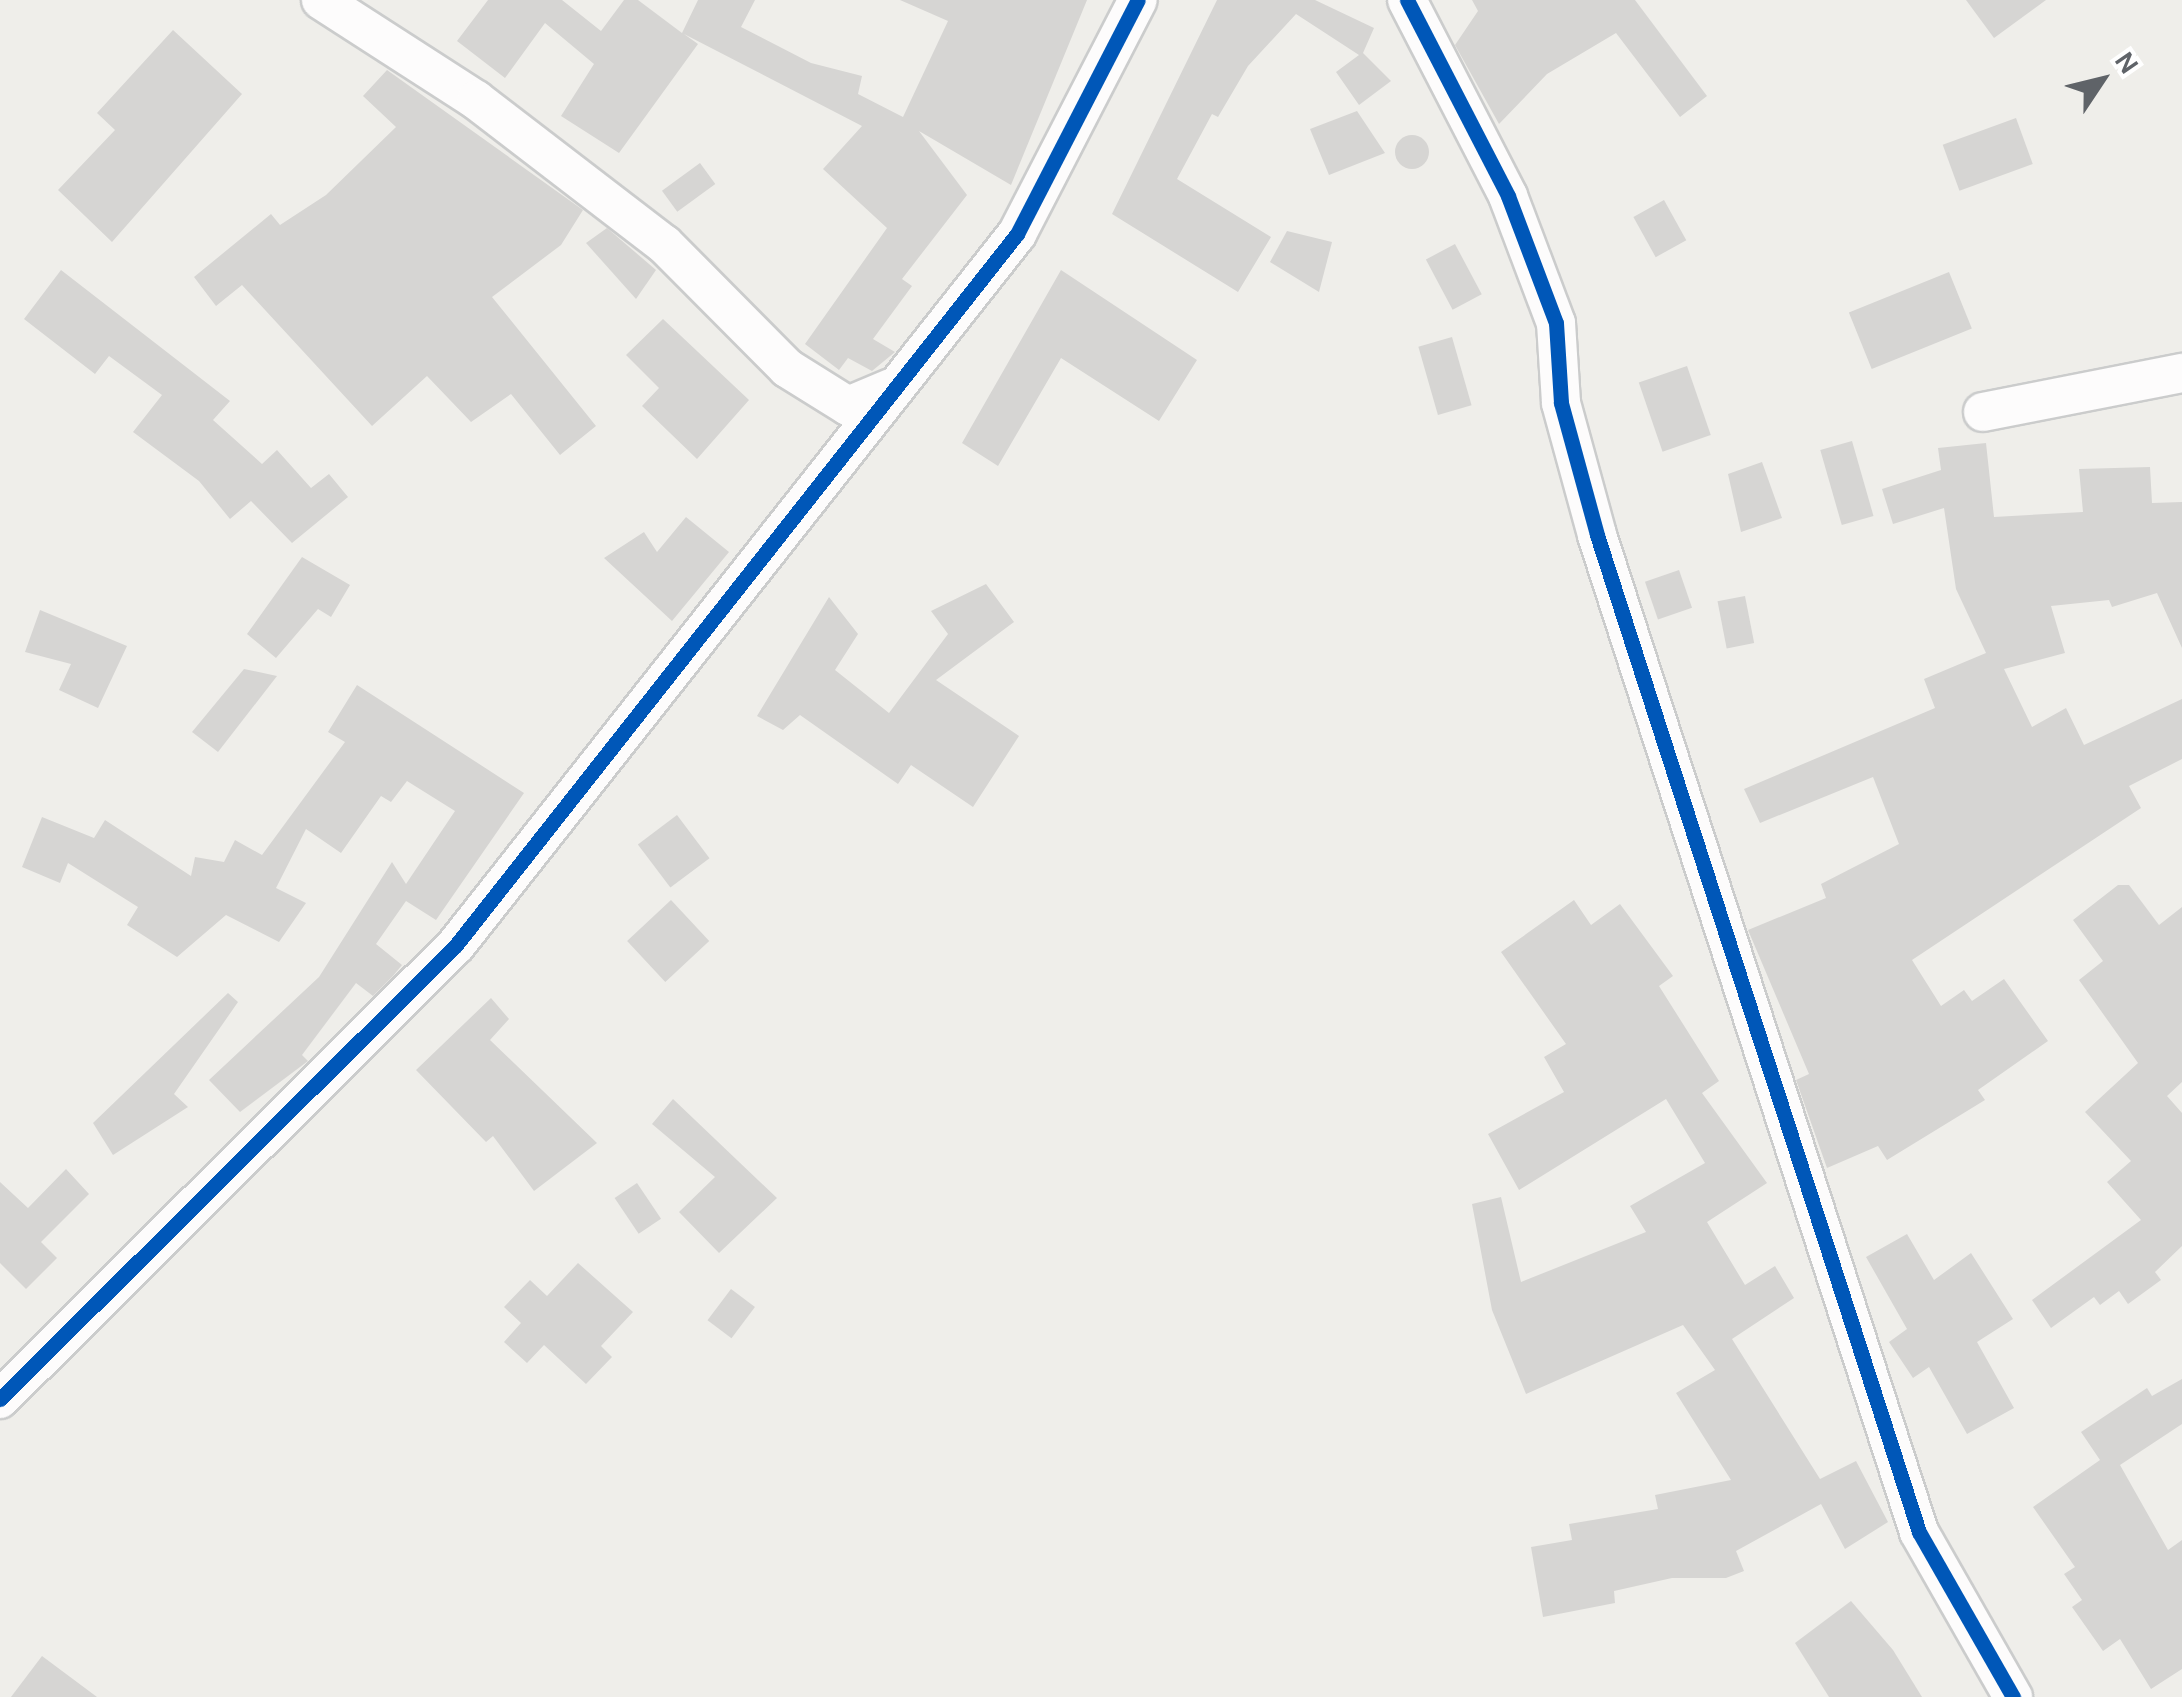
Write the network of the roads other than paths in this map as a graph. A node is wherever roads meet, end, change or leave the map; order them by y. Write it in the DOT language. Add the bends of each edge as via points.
graph roads {
  1 [pos="321,0"];
  2 [pos="1138,0"];
  3 [pos="1407,0"];
  4 [pos="2182,373"];
  5 [pos="898,386"];
  6 [pos="1983,412"];
  7 [pos="0,1400"];
  8 [pos="2013,1697"];
  1 -- 5 [label="street" via="476,100 664,244 787,368 848,406"];
  2 -- 5 [label="street" via="1017,234"];
  3 -- 8 [label="street" via="1508,196 1556,323 1561,403 1596,535 1919,1532"];
  4 -- 6 [label="street"];
  5 -- 7 [label="street" via="456,946"];
}
